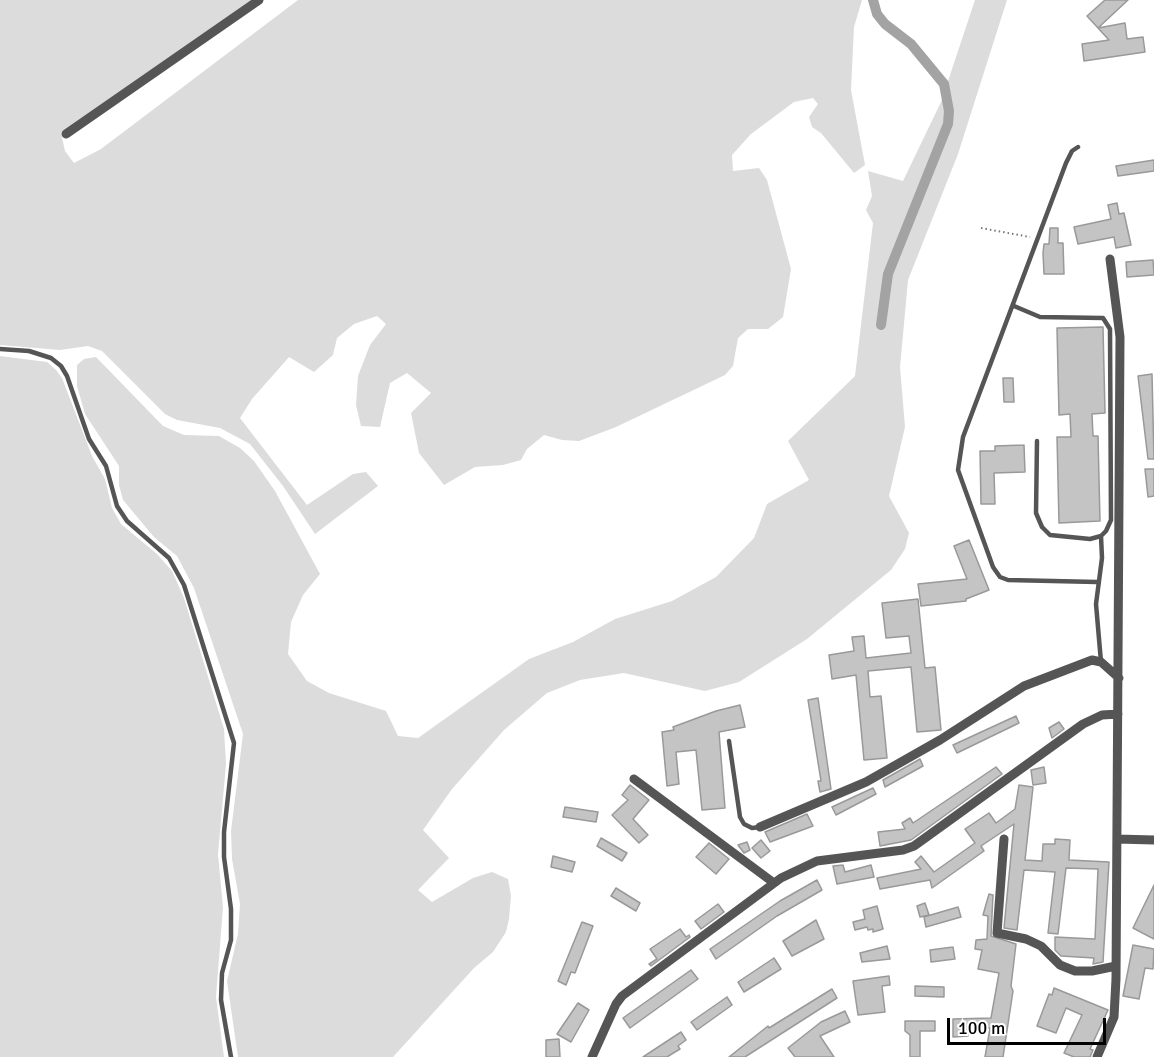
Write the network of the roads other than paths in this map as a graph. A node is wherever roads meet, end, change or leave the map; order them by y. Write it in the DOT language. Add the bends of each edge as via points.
graph roads {
  1 [pos="259,0"];
  2 [pos="66,134"];
  3 [pos="1078,147"];
  4 [pos="1110,259"];
  5 [pos="1014,306"];
  6 [pos="0,349"];
  7 [pos="1037,441"];
  8 [pos="1101,536"];
  9 [pos="1097,582"];
  10 [pos="1101,662"];
  11 [pos="1119,678"];
  12 [pos="1118,714"];
  13 [pos="729,741"];
  14 [pos="634,779"];
  15 [pos="760,827"];
  16 [pos="1004,839"];
  17 [pos="1117,839"];
  18 [pos="1154,840"];
  19 [pos="774,883"];
  20 [pos="1116,966"];
  21 [pos="231,1057"];
  22 [pos="592,1057"];
  23 [pos="1096,1057"];
  1 -- 2 [label="street"];
  3 -- 5 [label="lane" via="1066,163"];
  4 -- 11 [label="street" via="1120,337"];
  5 -- 8 [label="lane" via="1040,317 1103,318 1110,329 1111,520"];
  5 -- 9 [label="lane" via="963,437 958,455 959,479 1000,577"];
  6 -- 21 [label="lane" via="29,351 61,366 89,439 106,466 117,506 127,521 169,558 184,585 234,743 224,831 231,940 222,973 221,1000"];
  7 -- 8 [label="lane" via="1036,513 1042,527 1050,535 1090,539"];
  8 -- 9 [label="lane"];
  9 -- 10 [label="lane"];
  10 -- 11 [label="street"];
  10 -- 15 [label="street" via="1085,661 1024,686 866,782"];
  11 -- 12 [label="street"];
  12 -- 17 [label="street"];
  12 -- 19 [label="street" via="1102,715 1083,724 914,846 817,861"];
  13 -- 15 [label="lane" via="740,817 752,828"];
  14 -- 19 [label="street"];
  16 -- 20 [label="street" via="997,933 1041,946 1060,965 1075,971"];
  17 -- 18 [label="street"];
  17 -- 20 [label="street"];
  19 -- 22 [label="street" via="622,996"];
  20 -- 23 [label="street" via="1114,1017"];
}
